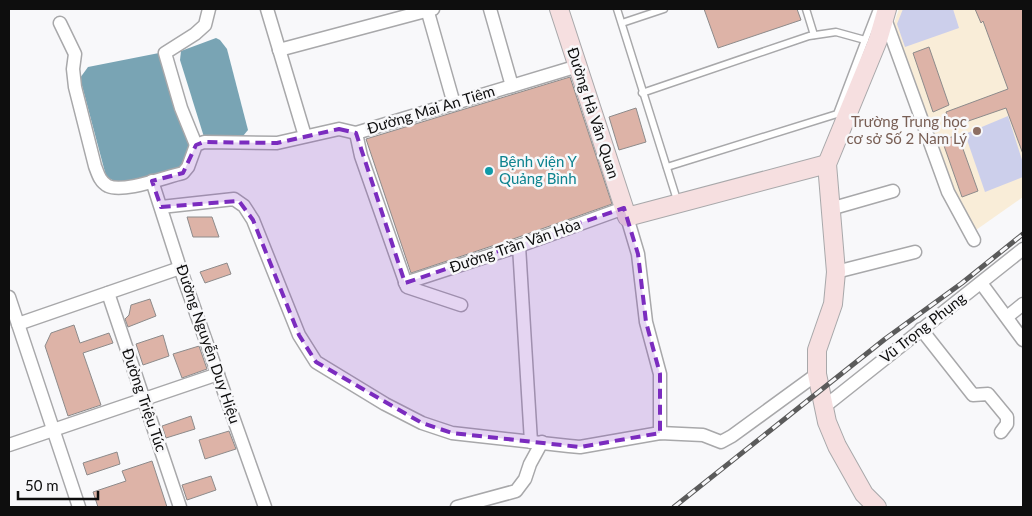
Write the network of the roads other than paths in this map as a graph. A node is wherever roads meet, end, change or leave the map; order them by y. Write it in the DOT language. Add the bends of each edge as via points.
graph roads {
  1 [pos="209,9"];
  2 [pos="268,9"];
  3 [pos="429,9"];
  4 [pos="490,9"];
  5 [pos="560,9"];
  6 [pos="617,9"];
  7 [pos="664,9"];
  8 [pos="806,9"];
  9 [pos="883,11"];
  10 [pos="60,23"];
  11 [pos="622,23"];
  12 [pos="814,35"];
  13 [pos="865,40"];
  14 [pos="279,50"];
  15 [pos="578,66"];
  16 [pos="512,86"];
  17 [pos="642,92"];
  18 [pos="454,104"];
  19 [pos="356,133"];
  20 [pos="306,136"];
  21 [pos="196,146"];
  22 [pos="827,164"];
  23 [pos="667,168"];
  24 [pos="152,181"];
  25 [pos="893,191"];
  26 [pos="678,204"];
  27 [pos="161,207"];
  28 [pos="830,209"];
  29 [pos="625,212"];
  30 [pos="974,240"];
  31 [pos="519,246"];
  32 [pos="1023,250"];
  33 [pos="915,252"];
  34 [pos="180,268"];
  35 [pos="836,272"];
  36 [pos="981,282"];
  37 [pos="405,283"];
  38 [pos="108,293"];
  39 [pos="9,297"];
  40 [pos="1023,304"];
  41 [pos="460,305"];
  42 [pos="1007,317"];
  43 [pos="18,324"];
  44 [pos="921,328"];
  45 [pos="1023,340"];
  46 [pos="218,374"];
  47 [pos="817,374"];
  48 [pos="144,399"];
  49 [pos="824,407"];
  50 [pos="53,430"];
  51 [pos="660,432"];
  52 [pos="1001,432"];
  53 [pos="537,442"];
  54 [pos="9,445"];
  55 [pos="79,507"];
  56 [pos="180,507"];
  57 [pos="265,507"];
  58 [pos="457,507"];
  59 [pos="877,507"];
  1 -- 21 [label="street" via="205,24 195,34 165,53"];
  2 -- 14 [label="street"];
  3 -- 14 [label="street"];
  3 -- 18 [label="street"];
  4 -- 16 [label="street"];
  5 -- 15 [label="street, Đường Hà Văn Quan"];
  6 -- 11 [label="lane"];
  7 -- 11 [label="lane"];
  8 -- 12 [label="lane"];
  9 -- 13 [label="lane"];
  9 -- 22 [label="street" via="878,40"];
  9 -- 30 [label="street" via="948,192"];
  10 -- 24 [label="street" via="75,54 75,87 100,178 107,186 116,188"];
  11 -- 17 [label="lane"];
  12 -- 13 [label="lane" via="836,32"];
  12 -- 17 [label="lane"];
  13 -- 23 [label="lane" via="837,114"];
  14 -- 20 [label="street"];
  15 -- 16 [label="street, Đường Mai An Tiêm"];
  15 -- 29 [label="street, Đường Hà Văn Quan"];
  16 -- 18 [label="street, Đường Mai An Tiêm"];
  17 -- 23 [label="lane"];
  18 -- 19 [label="street, Đường Mai An Tiêm"];
  19 -- 20 [label="street, Đường Mai An Tiêm" via="340,129"];
  19 -- 37 [label="street"];
  20 -- 21 [label="street, Đường Mai An Tiêm" via="277,143 204,142"];
  21 -- 24 [label="street" via="188,167 182,173"];
  22 -- 26 [label="street, Đường Trần Văn Hòa"];
  22 -- 28 [label="street"];
  23 -- 26 [label="lane"];
  24 -- 27 [label="street, Đường Nguyễn Duy Hiệu"];
  25 -- 28 [label="street"];
  26 -- 29 [label="street, Đường Trần Văn Hòa"];
  27 -- 34 [label="street, Đường Nguyễn Duy Hiệu"];
  27 -- 53 [label="street" via="234,199 244,206 253,220 304,346 316,362 332,373 435,429"];
  28 -- 35 [label="street"];
  29 -- 31 [label="street, Đường Trần Văn Hòa"];
  29 -- 51 [label="street" via="638,254 646,322 660,374"];
  31 -- 37 [label="street, Đường Trần Văn Hòa"];
  31 -- 53 [label="street"];
  32 -- 36 [label="street, Vũ Trọng Phụng"];
  33 -- 35 [label="street"];
  34 -- 38 [label="street"];
  34 -- 46 [label="street, Đường Nguyễn Duy Hiệu"];
  35 -- 47 [label="street" via="833,304 818,350"];
  36 -- 42 [label="street"];
  36 -- 44 [label="street, Vũ Trọng Phụng"];
  37 -- 41 [label="street" via="410,289"];
  38 -- 43 [label="street"];
  38 -- 48 [label="street, Đường Triệu Túc"];
  39 -- 43 [label="street"];
  40 -- 42 [label="street"];
  42 -- 45 [label="street"];
  43 -- 50 [label="street"];
  44 -- 49 [label="street, Vũ Trọng Phụng"];
  44 -- 52 [label="street" via="973,395 988,394 1007,417 1007,424"];
  46 -- 48 [label="street"];
  46 -- 57 [label="street, Đường Nguyễn Duy Hiệu"];
  47 -- 49 [label="street"];
  47 -- 51 [label="street" via="721,442 703,435"];
  48 -- 50 [label="street"];
  48 -- 56 [label="street, Đường Triệu Túc"];
  49 -- 59 [label="street" via="834,438 851,472 864,494"];
  50 -- 54 [label="street"];
  50 -- 55 [label="street"];
  51 -- 53 [label="street" via="580,447"];
  53 -- 58 [label="street" via="525,479 516,491"];
}
